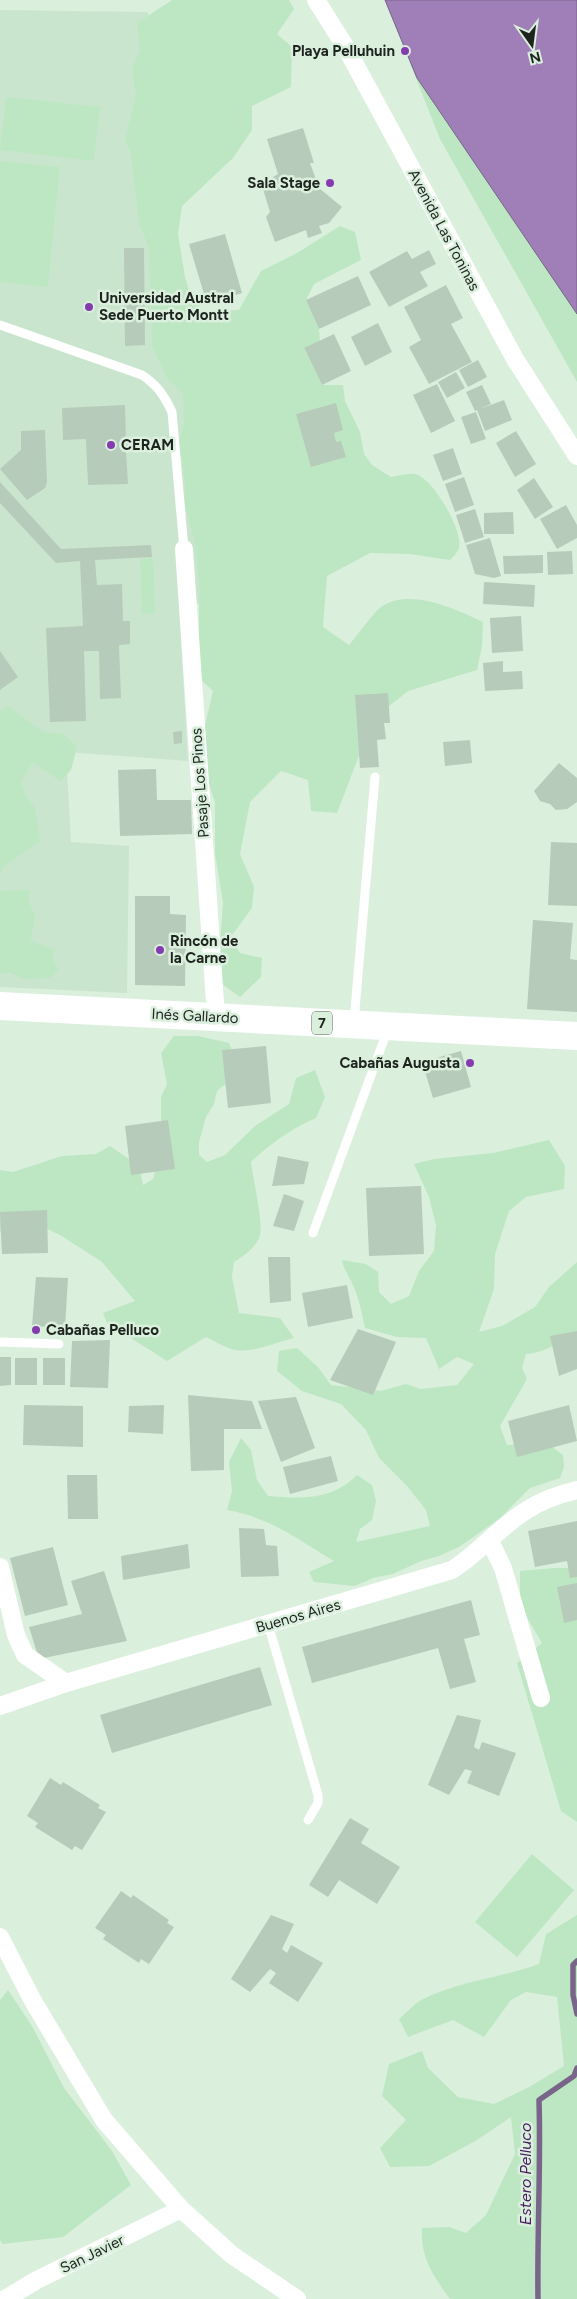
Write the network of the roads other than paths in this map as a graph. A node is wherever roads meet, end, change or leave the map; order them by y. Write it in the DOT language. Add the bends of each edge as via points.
graph roads {
  1 [pos="316,0"];
  2 [pos="0,325"];
  3 [pos="577,456"];
  4 [pos="184,549"];
  5 [pos="375,777"];
  6 [pos="0,1006"];
  7 [pos="216,1017"];
  8 [pos="354,1024"];
  9 [pos="389,1026"];
  10 [pos="577,1036"];
  11 [pos="313,1233"];
  12 [pos="0,1342"];
  13 [pos="59,1344"];
  14 [pos="577,1490"];
  15 [pos="490,1541"];
  16 [pos="0,1567"];
  17 [pos="268,1624"];
  18 [pos="66,1683"];
  19 [pos="541,1698"];
  20 [pos="0,1706"];
  21 [pos="308,1820"];
  22 [pos="0,1937"];
  23 [pos="181,2210"];
  24 [pos="4,2299"];
  25 [pos="297,2299"];
  1 -- 3 [label="street, Avenida Las Toninas" via="345,46 514,359"];
  2 -- 4 [label="lane" via="142,375 162,392 172,412"];
  4 -- 7 [label="street, Pasaje Los Pinos"];
  5 -- 8 [label="lane"];
  6 -- 7 [label="highway, Inés Gallardo / 7"];
  7 -- 8 [label="highway, Inés Gallardo / 7"];
  8 -- 9 [label="highway, Inés Gallardo / 7"];
  9 -- 10 [label="highway, Inés Gallardo / 7"];
  9 -- 11 [label="lane"];
  12 -- 13 [label="lane"];
  14 -- 15 [label="street, Buenos Aires" via="557,1495 526,1510"];
  15 -- 17 [label="street, Buenos Aires" via="452,1570"];
  15 -- 19 [label="street" via="503,1568"];
  16 -- 18 [label="street" via="16,1635 25,1655"];
  17 -- 18 [label="street, Buenos Aires"];
  17 -- 21 [label="lane" via="318,1795 318,1804"];
  18 -- 20 [label="street, Buenos Aires"];
  22 -- 23 [label="street" via="33,2001 104,2120"];
  23 -- 24 [label="street, San Javier"];
  23 -- 25 [label="street" via="232,2255"];
}
